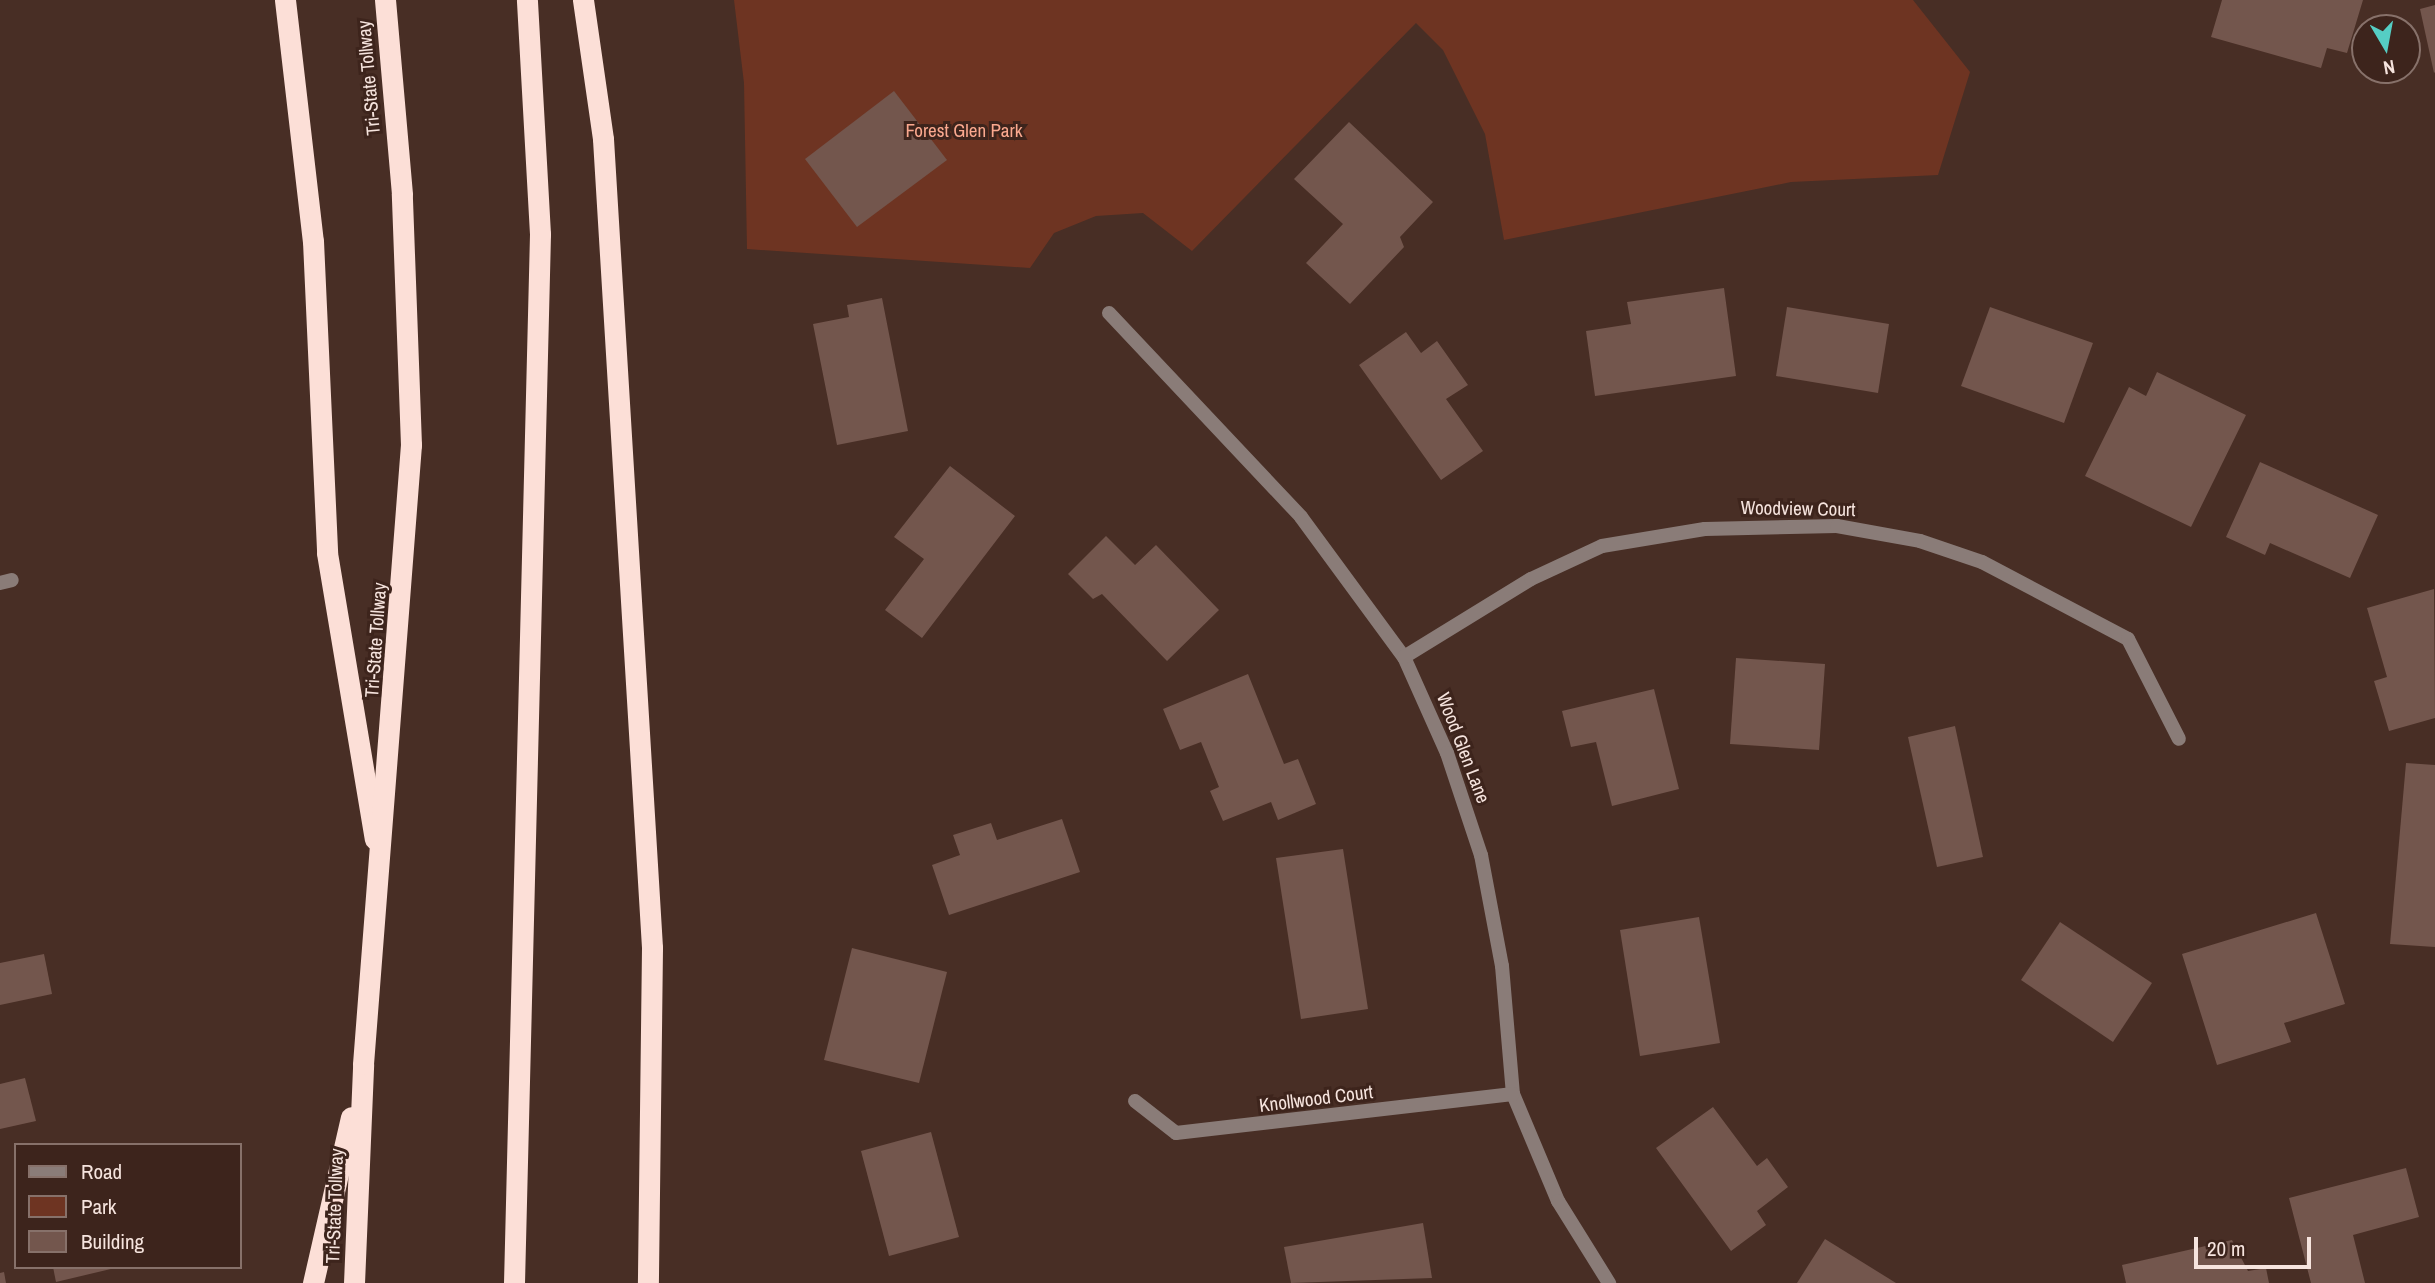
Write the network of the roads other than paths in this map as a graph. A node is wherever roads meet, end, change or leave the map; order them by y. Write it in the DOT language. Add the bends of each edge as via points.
graph roads {
  1 [pos="285,0"];
  2 [pos="385,0"];
  3 [pos="527,0"];
  4 [pos="583,0"];
  5 [pos="1109,313"];
  6 [pos="1404,657"];
  7 [pos="2179,740"];
  8 [pos="380,871"];
  9 [pos="363,1064"];
  10 [pos="1513,1094"];
  11 [pos="1135,1101"];
  12 [pos="313,1283"];
  13 [pos="354,1283"];
  14 [pos="514,1283"];
  15 [pos="648,1283"];
  16 [pos="1609,1283"];
  1 -- 8 [label="highway" via="313,241 327,553"];
  2 -- 8 [label="highway, Tri-State Tollway" via="402,194 411,445"];
  3 -- 14 [label="highway" via="540,234"];
  4 -- 15 [label="highway" via="603,139 650,920"];
  5 -- 6 [label="street, Wood Glen Lane" via="1301,517"];
  6 -- 7 [label="street, Woodview Court" via="1531,579 1602,546 1705,529 1838,526 1920,541 1982,562 2128,639"];
  6 -- 10 [label="street, Wood Glen Lane" via="1447,753 1481,855 1502,966"];
  8 -- 9 [label="highway, Tri-State Tollway"];
  9 -- 12 [label="highway"];
  9 -- 13 [label="highway, Tri-State Tollway"];
  10 -- 11 [label="street, Knollwood Court" via="1176,1133"];
  10 -- 16 [label="street, Wood Glen Lane" via="1558,1201"];
}
